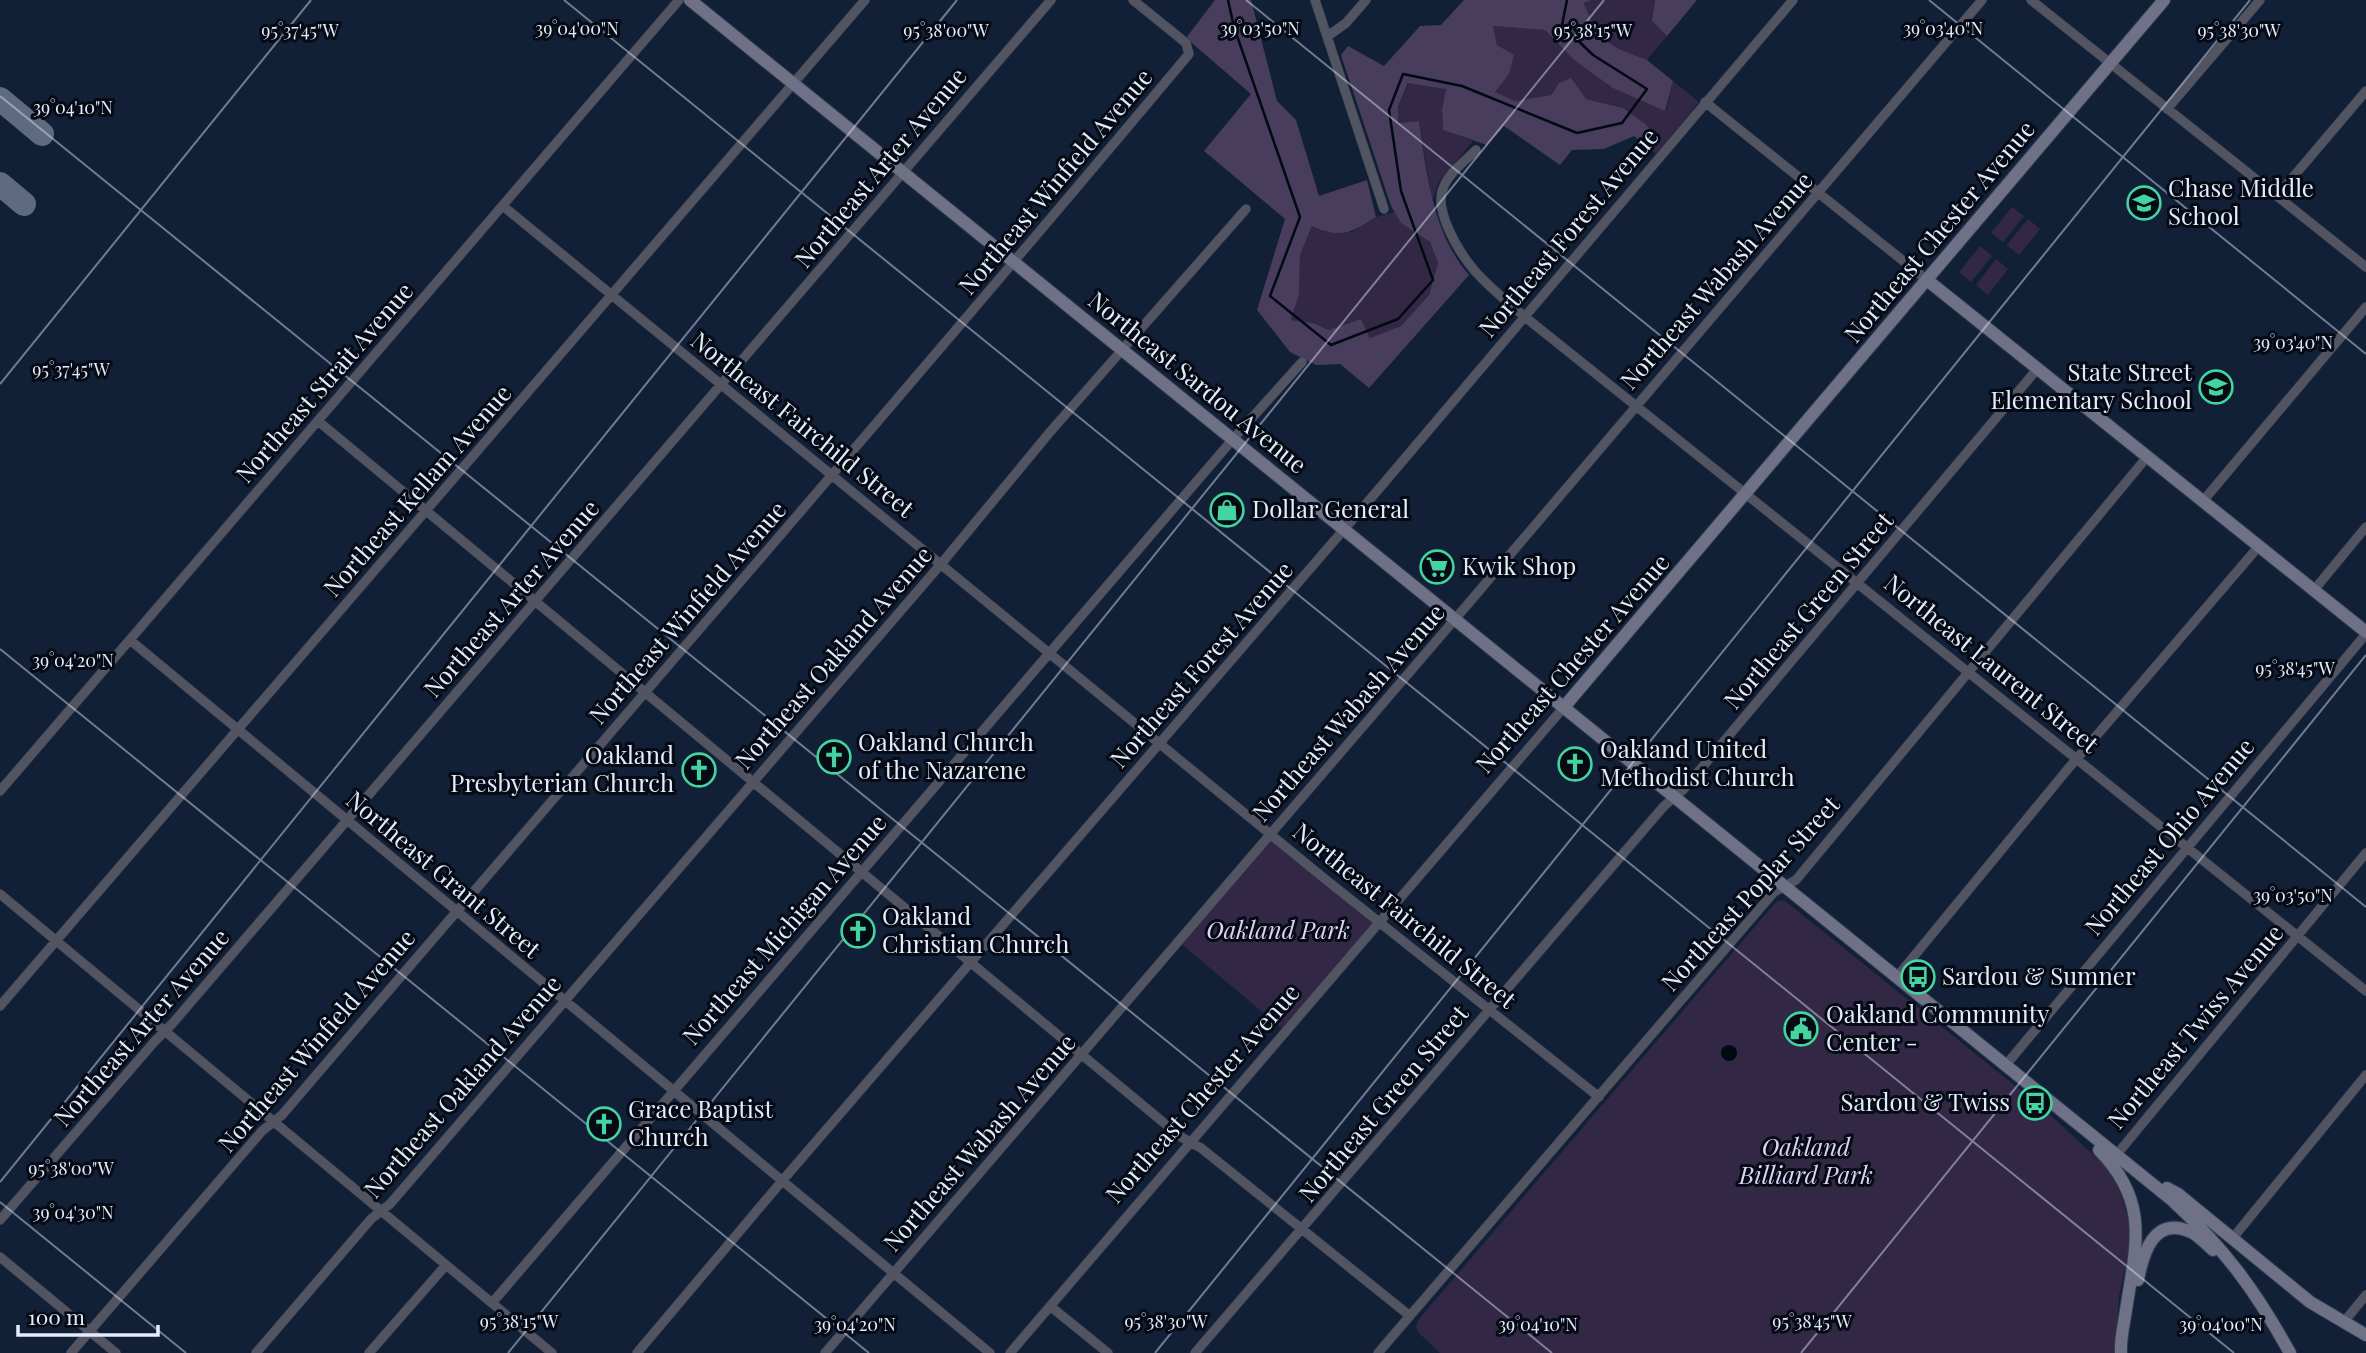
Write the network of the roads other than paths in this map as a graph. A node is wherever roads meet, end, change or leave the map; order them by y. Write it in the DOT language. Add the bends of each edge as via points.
graph roads {
  1 [pos="679,0"];
  2 [pos="690,0"];
  3 [pos="864,0"];
  4 [pos="1051,0"];
  5 [pos="1133,0"];
  6 [pos="1315,0"];
  7 [pos="1366,0"];
  8 [pos="1793,0"];
  9 [pos="1982,0"];
  10 [pos="2031,0"];
  11 [pos="2164,0"];
  12 [pos="2260,0"];
  13 [pos="1328,36"];
  14 [pos="2111,64"];
  15 [pos="793,83"];
  16 [pos="2366,91"];
  17 [pos="1705,102"];
  18 [pos="2167,109"];
  19 [pos="1476,150"];
  20 [pos="902,172"];
  21 [pos="1819,193"];
  22 [pos="2277,196"];
  23 [pos="503,206"];
  24 [pos="1246,209"];
  25 [pos="1384,209"];
  26 [pos="1015,262"];
  27 [pos="2366,267"];
  28 [pos="1927,280"];
  29 [pos="612,295"];
  30 [pos="2366,307"];
  31 [pos="1525,317"];
  32 [pos="1124,351"];
  33 [pos="1302,362"];
  34 [pos="2038,368"];
  35 [pos="722,385"];
  36 [pos="1637,404"];
  37 [pos="318,421"];
  38 [pos="1233,439"];
  39 [pos="2147,457"];
  40 [pos="832,474"];
  41 [pos="1747,493"];
  42 [pos="2203,502"];
  43 [pos="426,511"];
  44 [pos="2366,527"];
  45 [pos="1344,529"];
  46 [pos="2259,546"];
  47 [pos="941,564"];
  48 [pos="1858,582"];
  49 [pos="2314,590"];
  50 [pos="536,601"];
  51 [pos="1455,619"];
  52 [pos="2366,633"];
  53 [pos="130,640"];
  54 [pos="1049,652"];
  55 [pos="1968,671"];
  56 [pos="646,693"];
  57 [pos="1564,707"];
  58 [pos="238,730"];
  59 [pos="1160,743"];
  60 [pos="2077,758"];
  61 [pos="753,783"];
  62 [pos="0,791"];
  63 [pos="1674,797"];
  64 [pos="346,820"];
  65 [pos="1270,833"];
  66 [pos="2187,846"];
  67 [pos="2366,853"];
  68 [pos="861,872"];
  69 [pos="1785,886"];
  70 [pos="0,894"];
  71 [pos="456,911"];
  72 [pos="1378,922"];
  73 [pos="2297,935"];
  74 [pos="56,941"];
  75 [pos="970,962"];
  76 [pos="1896,978"];
  77 [pos="2366,990"];
  78 [pos="565,1001"];
  79 [pos="0,1006"];
  80 [pos="1489,1009"];
  81 [pos="165,1031"];
  82 [pos="1081,1055"];
  83 [pos="2005,1066"];
  84 [pos="2366,1075"];
  85 [pos="672,1090"];
  86 [pos="1599,1097"];
  87 [pos="273,1121"];
  88 [pos="1190,1142"];
  89 [pos="2113,1158"];
  90 [pos="2134,1170"];
  91 [pos="782,1181"];
  92 [pos="381,1211"];
  93 [pos="0,1220"];
  94 [pos="1302,1229"];
  95 [pos="2232,1239"];
  96 [pos="0,1257"];
  97 [pos="446,1265"];
  98 [pos="2239,1272"];
  99 [pos="894,1273"];
  100 [pos="2366,1295"];
  101 [pos="492,1303"];
  102 [pos="1050,1306"];
  103 [pos="1410,1316"];
  104 [pos="2343,1323"];
  105 [pos="90,1332"];
  106 [pos="2366,1335"];
  107 [pos="71,1353"];
  108 [pos="116,1353"];
  109 [pos="256,1353"];
  110 [pos="369,1353"];
  111 [pos="552,1353"];
  112 [pos="637,1353"];
  113 [pos="825,1353"];
  114 [pos="990,1353"];
  115 [pos="1010,1353"];
  116 [pos="1108,1353"];
  117 [pos="1195,1353"];
  118 [pos="1378,1353"];
  119 [pos="2121,1353"];
  120 [pos="2128,1353"];
  121 [pos="2290,1353"];
  1 -- 23 [label="street, Northeast Strait Avenue"];
  2 -- 15 [label="street, Northeast Sardou Avenue"];
  3 -- 15 [label="street, Northeast Kellam Avenue"];
  4 -- 20 [label="street, Northeast Arter Avenue"];
  5 -- 26 [label="street, Northeast Winfield Avenue" via="1186,43 1189,54"];
  6 -- 13 [label="street"];
  7 -- 13 [label="street"];
  8 -- 17 [label="street, Northeast Forest Avenue"];
  9 -- 21 [label="street, Northeast Wabash Avenue"];
  10 -- 14 [label="street"];
  11 -- 14 [label="street, Northeast Chester Avenue"];
  12 -- 18 [label="street"];
  13 -- 25 [label="street"];
  14 -- 18 [label="street"];
  14 -- 28 [label="street, Northeast Chester Avenue"];
  15 -- 20 [label="street, Northeast Sardou Avenue"];
  15 -- 29 [label="street, Northeast Kellam Avenue"];
  16 -- 22 [label="street"];
  17 -- 21 [label="street"];
  17 -- 31 [label="street, Northeast Forest Avenue"];
  18 -- 22 [label="street"];
  19 -- 31 [label="street, Northeast Laurent Street" via="1448,178 1442,211 1463,258"];
  20 -- 26 [label="street, Northeast Sardou Avenue"];
  20 -- 35 [label="street, Northeast Arter Avenue"];
  21 -- 28 [label="street"];
  21 -- 36 [label="street, Northeast Wabash Avenue"];
  22 -- 27 [label="street"];
  23 -- 29 [label="street, Northeast Fairchild Street"];
  23 -- 37 [label="street, Northeast Strait Avenue"];
  24 -- 32 [label="street, Northeast Oakland Avenue"];
  26 -- 32 [label="street, Northeast Sardou Avenue"];
  26 -- 40 [label="street, Northeast Winfield Avenue"];
  28 -- 34 [label="street"];
  28 -- 41 [label="street, Northeast Chester Avenue"];
  29 -- 35 [label="street, Northeast Fairchild Street"];
  29 -- 43 [label="street, Northeast Kellam Avenue"];
  30 -- 42 [label="street"];
  31 -- 36 [label="street, Northeast Laurent Street"];
  31 -- 45 [label="street, Northeast Forest Avenue"];
  32 -- 38 [label="street, Northeast Sardou Avenue"];
  32 -- 47 [label="street, Northeast Oakland Avenue"];
  33 -- 38 [label="street, Northeast Michigan Avenue"];
  34 -- 39 [label="street"];
  34 -- 48 [label="street, Northeast Green Street"];
  35 -- 40 [label="street, Northeast Fairchild Street"];
  35 -- 50 [label="street, Northeast Arter Avenue"];
  36 -- 41 [label="street, Northeast Laurent Street"];
  36 -- 51 [label="street, Northeast Wabash Avenue"];
  37 -- 43 [label="street"];
  37 -- 53 [label="street, Northeast Strait Avenue"];
  38 -- 45 [label="street, Northeast Sardou Avenue"];
  38 -- 54 [label="street, Northeast Michigan Avenue"];
  39 -- 42 [label="street"];
  39 -- 55 [label="street, Northeast Poplar Street"];
  40 -- 47 [label="street, Northeast Fairchild Street"];
  40 -- 56 [label="street, Northeast Winfield Avenue"];
  41 -- 48 [label="street, Northeast Laurent Street"];
  41 -- 57 [label="street, Northeast Chester Avenue"];
  42 -- 46 [label="street"];
  43 -- 50 [label="street"];
  43 -- 58 [label="street, Northeast Kellam Avenue"];
  44 -- 49 [label="street"];
  45 -- 51 [label="street, Northeast Sardou Avenue"];
  45 -- 59 [label="street, Northeast Forest Avenue"];
  46 -- 49 [label="street"];
  46 -- 60 [label="street"];
  47 -- 54 [label="street, Northeast Fairchild Street"];
  47 -- 61 [label="street, Northeast Oakland Avenue"];
  48 -- 55 [label="street, Northeast Laurent Street"];
  48 -- 63 [label="street, Northeast Green Street"];
  49 -- 52 [label="street"];
  50 -- 56 [label="street"];
  50 -- 64 [label="street, Northeast Arter Avenue"];
  51 -- 57 [label="street, Northeast Sardou Avenue"];
  51 -- 65 [label="street, Northeast Wabash Avenue"];
  52 -- 66 [label="street, Northeast Ohio Avenue"];
  53 -- 58 [label="street, Northeast Grant Street"];
  53 -- 62 [label="street, Northeast Strait Avenue"];
  54 -- 59 [label="street, Northeast Fairchild Street"];
  54 -- 68 [label="street, Northeast Michigan Avenue"];
  55 -- 60 [label="street, Northeast Laurent Street"];
  55 -- 69 [label="street, Northeast Poplar Street" via="1796,880"];
  56 -- 61 [label="street"];
  56 -- 71 [label="street, Northeast Winfield Avenue"];
  57 -- 63 [label="street, Northeast Sardou Avenue"];
  57 -- 72 [label="street, Northeast Chester Avenue"];
  58 -- 64 [label="street, Northeast Grant Street"];
  58 -- 74 [label="street, Northeast Kellam Avenue"];
  59 -- 65 [label="street, Northeast Fairchild Street"];
  59 -- 75 [label="street, Northeast Forest Avenue"];
  60 -- 66 [label="street, Northeast Laurent Street"];
  60 -- 76 [label="street"];
  61 -- 68 [label="street"];
  61 -- 78 [label="street, Northeast Oakland Avenue"];
  63 -- 69 [label="street, Northeast Sardou Avenue"];
  63 -- 80 [label="street, Northeast Green Street"];
  64 -- 71 [label="street, Northeast Grant Street"];
  64 -- 81 [label="street, Northeast Arter Avenue"];
  65 -- 72 [label="street, Northeast Fairchild Street"];
  65 -- 82 [label="street, Northeast Wabash Avenue"];
  66 -- 73 [label="street, Northeast Laurent Street"];
  66 -- 83 [label="street, Northeast Ohio Avenue"];
  67 -- 73 [label="street, Northeast Twiss Avenue"];
  68 -- 75 [label="street"];
  68 -- 85 [label="street, Northeast Michigan Avenue"];
  69 -- 76 [label="street, Northeast Sardou Avenue"];
  69 -- 86 [label="street, Northeast Poplar Street" via="1774,892"];
  70 -- 74 [label="street"];
  71 -- 78 [label="street, Northeast Grant Street"];
  71 -- 87 [label="street, Northeast Winfield Avenue"];
  72 -- 80 [label="street, Northeast Fairchild Street"];
  72 -- 88 [label="street, Northeast Chester Avenue"];
  73 -- 77 [label="street, Northeast Laurent Street"];
  73 -- 89 [label="street, Northeast Twiss Avenue"];
  74 -- 79 [label="street, Northeast Kellam Avenue"];
  74 -- 81 [label="street"];
  75 -- 82 [label="street"];
  75 -- 91 [label="street, Northeast Forest Avenue"];
  76 -- 83 [label="street, Northeast Sardou Avenue"];
  78 -- 85 [label="street, Northeast Grant Street"];
  78 -- 92 [label="street, Northeast Oakland Avenue"];
  80 -- 86 [label="street, Northeast Fairchild Street"];
  80 -- 94 [label="street, Northeast Green Street"];
  81 -- 87 [label="street"];
  81 -- 93 [label="street, Northeast Arter Avenue"];
  82 -- 88 [label="street"];
  82 -- 99 [label="street, Northeast Wabash Avenue"];
  83 -- 89 [label="street, Northeast Sardou Avenue"];
  84 -- 95 [label="street"];
  85 -- 91 [label="street, Northeast Grant Street"];
  85 -- 101 [label="street, Northeast Michigan Avenue"];
  86 -- 103 [label="street, Northeast Poplar Street"];
  87 -- 92 [label="street"];
  87 -- 105 [label="street, Northeast Winfield Avenue"];
  88 -- 94 [label="street"];
  88 -- 102 [label="street, Northeast Chester Avenue"];
  89 -- 90 [label="street"];
  89 -- 119 [label="street" via="2137,1230"];
  90 -- 95 [label="street" via="2178,1194"];
  90 -- 98 [label="street" via="2204,1230"];
  91 -- 99 [label="street, Northeast Grant Street"];
  91 -- 112 [label="street, Northeast Forest Avenue"];
  92 -- 97 [label="street"];
  92 -- 109 [label="street, Northeast Oakland Avenue"];
  94 -- 103 [label="street"];
  94 -- 117 [label="street, Northeast Green Street"];
  95 -- 104 [label="street"];
  96 -- 105 [label="street"];
  97 -- 101 [label="street"];
  97 -- 110 [label="street"];
  98 -- 120 [label="street" via="2191,1232 2171,1229 2158,1233 2143,1258"];
  98 -- 121 [label="street"];
  99 -- 113 [label="street, Northeast Wabash Avenue"];
  99 -- 114 [label="street, Northeast Grant Street"];
  100 -- 104 [label="street"];
  101 -- 111 [label="street"];
  102 -- 115 [label="street, Northeast Chester Avenue"];
  102 -- 116 [label="street"];
  103 -- 118 [label="street, Northeast Poplar Street"];
  104 -- 106 [label="street"];
  105 -- 107 [label="street, Northeast Winfield Avenue"];
  105 -- 108 [label="street"];
}
